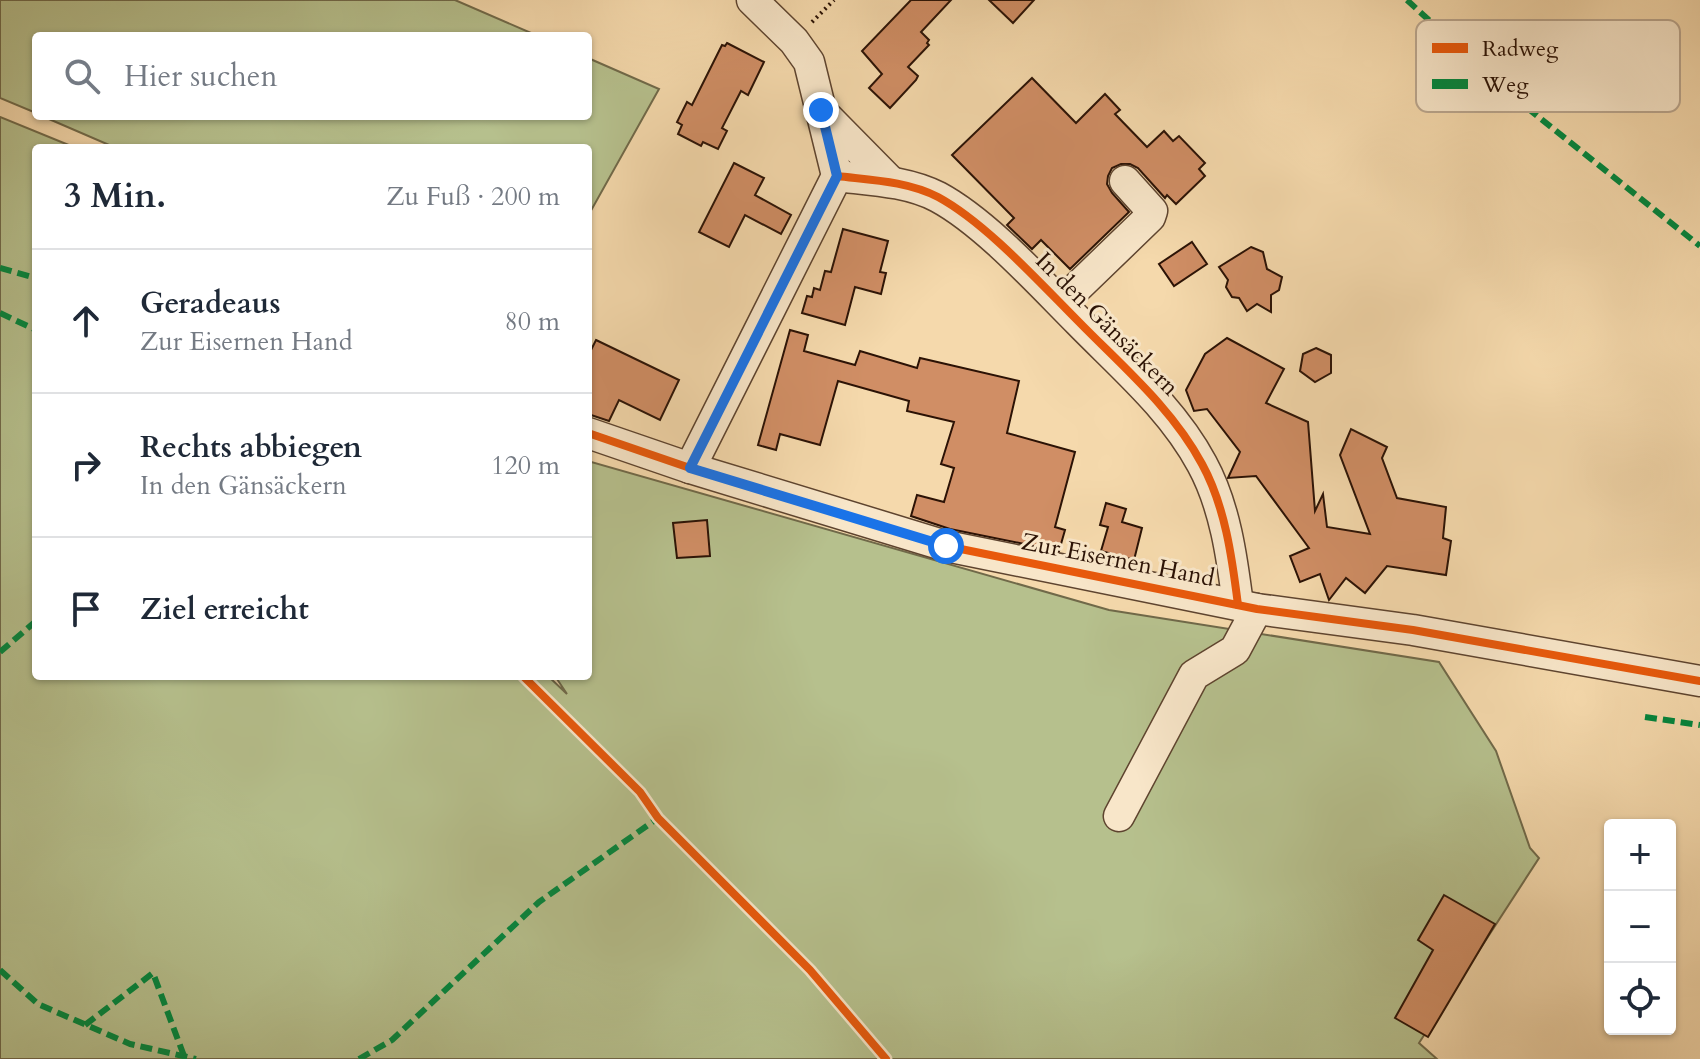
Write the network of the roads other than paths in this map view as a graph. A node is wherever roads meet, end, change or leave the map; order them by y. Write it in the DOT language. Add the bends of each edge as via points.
graph roads {
  1 [pos="752,0"];
  2 [pos="821,110"];
  3 [pos="837,176"];
  4 [pos="1125,181"];
  5 [pos="891,182"];
  6 [pos="1061,303"];
  7 [pos="592,434"];
  8 [pos="690,468"];
  9 [pos="1247,607"];
  10 [pos="1700,681"];
  11 [pos="1119,816"];
  1 -- 2 [label="street" via="809,62"];
  2 -- 3 [label="street"];
  2 -- 5 [label="street, In den Gänsäckern"];
  3 -- 5 [label="street, In den Gänsäckern"];
  3 -- 8 [label="street"];
  4 -- 6 [label="street" via="1152,211 1150,217"];
  5 -- 6 [label="street, In den Gänsäckern" via="934,195 966,214"];
  6 -- 9 [label="street, In den Gänsäckern" via="1170,416 1202,464 1222,513"];
  7 -- 8 [label="street, Zur Eisernen Hand"];
  8 -- 9 [label="street, Zur Eisernen Hand" via="946,546"];
  9 -- 10 [label="street, Zur Eisernen Hand" via="1413,630"];
  9 -- 11 [label="street" via="1235,650 1194,675"];
}
